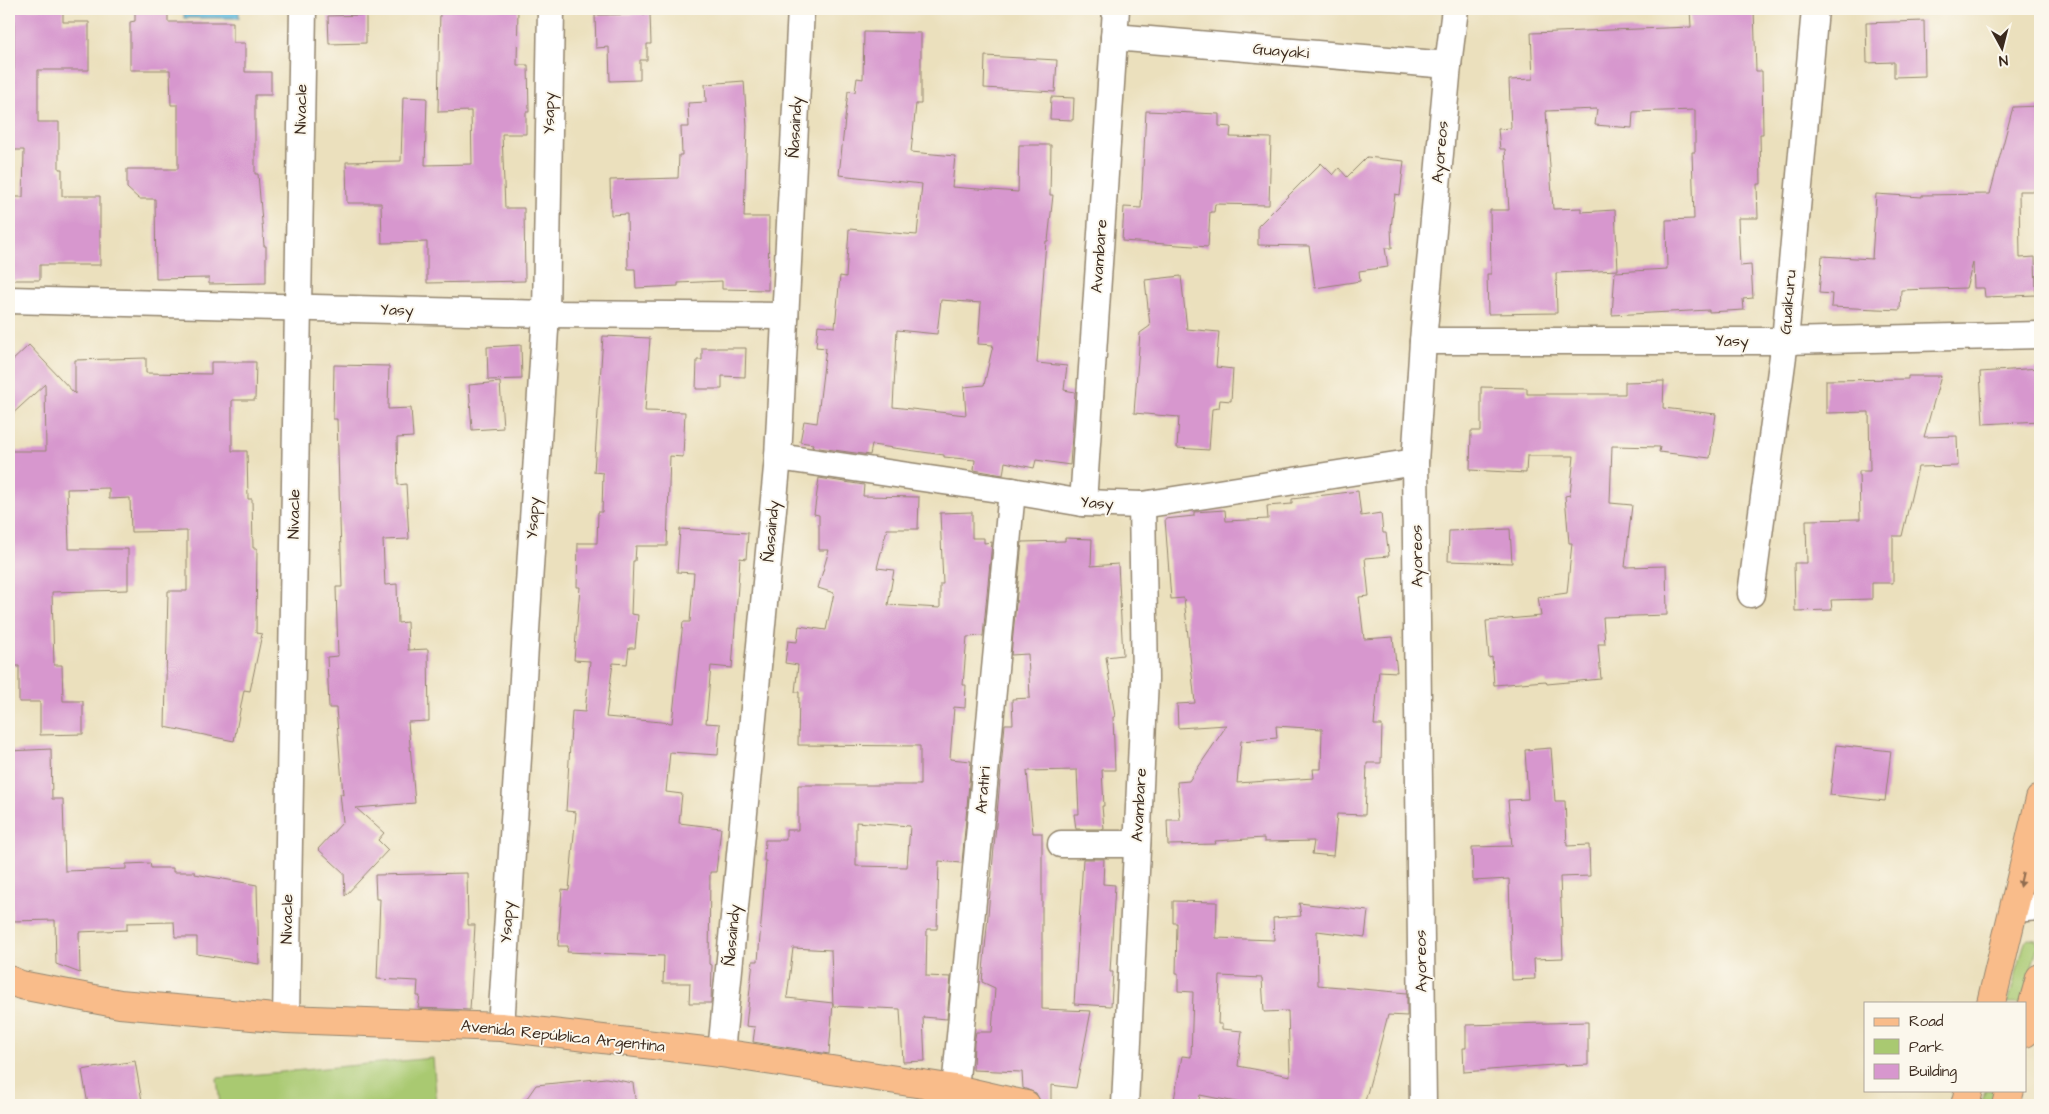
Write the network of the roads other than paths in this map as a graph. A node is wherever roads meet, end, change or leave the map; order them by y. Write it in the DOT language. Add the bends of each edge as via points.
graph roads {
  1 [pos="303,9"];
  2 [pos="551,9"];
  3 [pos="801,9"];
  4 [pos="1116,9"];
  5 [pos="1455,9"];
  6 [pos="1815,9"];
  7 [pos="1114,36"];
  8 [pos="1448,65"];
  9 [pos="9,300"];
  10 [pos="297,307"];
  11 [pos="546,314"];
  12 [pos="785,316"];
  13 [pos="2040,335"];
  14 [pos="1423,341"];
  15 [pos="1785,341"];
  16 [pos="778,457"];
  17 [pos="1415,462"];
  18 [pos="1012,491"];
  19 [pos="1083,503"];
  20 [pos="1142,505"];
  21 [pos="1751,594"];
  22 [pos="2040,799"];
  23 [pos="1061,844"];
  24 [pos="1137,844"];
  25 [pos="2027,908"];
  26 [pos="2040,978"];
  27 [pos="9,980"];
  28 [pos="1991,1002"];
  29 [pos="286,1019"];
  30 [pos="501,1027"];
  31 [pos="2026,1029"];
  32 [pos="721,1053"];
  33 [pos="955,1089"];
  34 [pos="1968,1092"];
  35 [pos="2009,1092"];
  36 [pos="1026,1105"];
  37 [pos="1125,1105"];
  38 [pos="1423,1105"];
  39 [pos="1965,1105"];
  40 [pos="2006,1105"];
  1 -- 10 [label="street, Nivacle"];
  2 -- 11 [label="street, Ysapy"];
  3 -- 12 [label="street, Ñasaindy"];
  4 -- 7 [label="street, Avambare"];
  5 -- 8 [label="street, Ayoreos"];
  6 -- 15 [label="street, Guaikuru"];
  7 -- 8 [label="street, Guayaki"];
  7 -- 19 [label="street, Avambare"];
  8 -- 14 [label="street, Ayoreos"];
  9 -- 10 [label="street, Yasy"];
  10 -- 11 [label="street, Yasy"];
  10 -- 29 [label="street, Nivacle"];
  11 -- 12 [label="street, Yasy"];
  11 -- 30 [label="street, Ysapy"];
  12 -- 16 [label="street, Ñasaindy"];
  13 -- 15 [label="street, Yasy"];
  14 -- 15 [label="street, Yasy"];
  14 -- 17 [label="street, Ayoreos"];
  15 -- 21 [label="street, Guaikuru"];
  16 -- 18 [label="street, Yasy"];
  16 -- 32 [label="street, Ñasaindy"];
  17 -- 20 [label="street, Yasy"];
  17 -- 38 [label="street, Ayoreos"];
  18 -- 19 [label="street, Yasy"];
  18 -- 33 [label="street, Aratiri"];
  19 -- 20 [label="street, Yasy"];
  20 -- 24 [label="street, Avambare" via="1145,679"];
  22 -- 25 [label="main road, one-way"];
  23 -- 24 [label="street"];
  24 -- 37 [label="street, Avambare"];
  25 -- 28 [label="main road"];
  26 -- 31 [label="main road"];
  27 -- 29 [label="main road, Avenida República Argentina" via="120,1004"];
  29 -- 30 [label="main road, Avenida República Argentina"];
  30 -- 32 [label="main road, Avenida República Argentina"];
  32 -- 33 [label="main road, Avenida República Argentina"];
  33 -- 36 [label="main road, Avenida República Argentina"];
  34 -- 39 [label="main road"];
  35 -- 40 [label="main road"];
}
